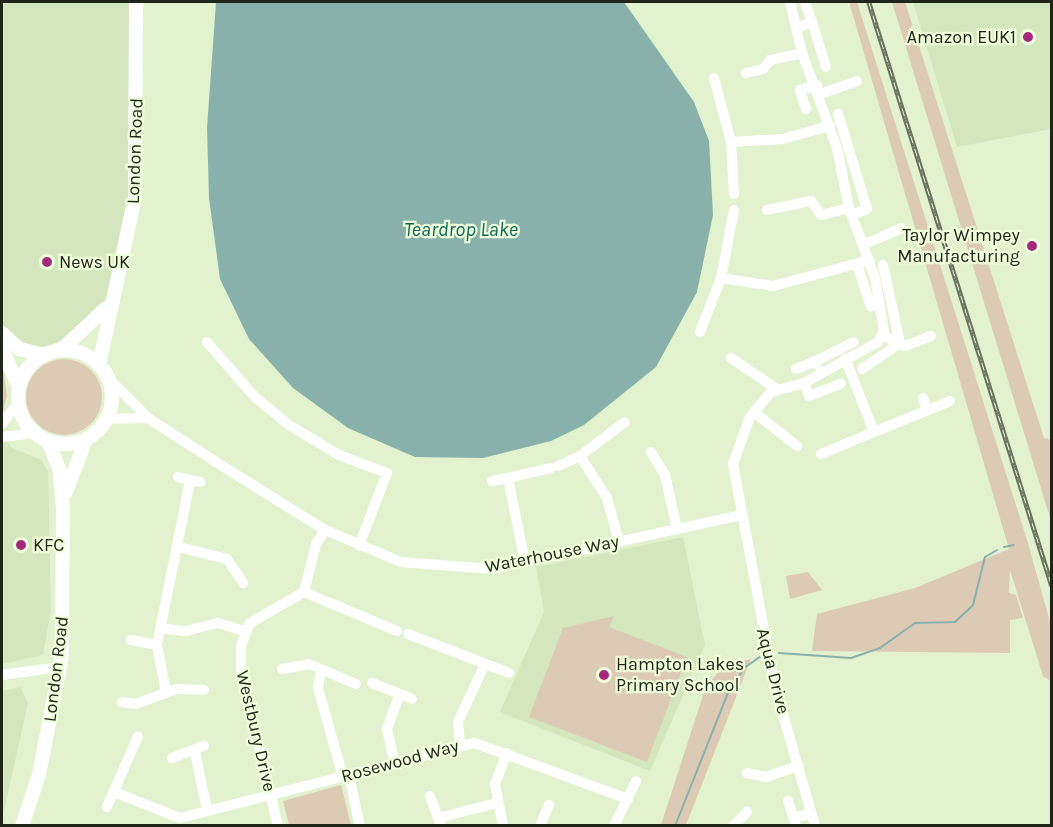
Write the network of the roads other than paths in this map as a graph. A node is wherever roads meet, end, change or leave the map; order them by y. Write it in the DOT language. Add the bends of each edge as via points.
graph roads {
  1 [pos="136,2"];
  2 [pos="790,2"];
  3 [pos="806,2"];
  4 [pos="812,22"];
  5 [pos="796,28"];
  6 [pos="802,52"];
  7 [pos="826,68"];
  8 [pos="746,73"];
  9 [pos="714,78"];
  10 [pos="857,81"];
  11 [pos="819,89"];
  12 [pos="806,109"];
  13 [pos="838,114"];
  14 [pos="830,126"];
  15 [pos="731,142"];
  16 [pos="855,166"];
  17 [pos="840,169"];
  18 [pos="734,194"];
  19 [pos="734,210"];
  20 [pos="767,210"];
  21 [pos="850,212"];
  22 [pos="902,228"];
  23 [pos="865,244"];
  24 [pos="870,260"];
  25 [pos="857,264"];
  26 [pos="884,265"];
  27 [pos="721,278"];
  28 [pos="113,298"];
  29 [pos="871,307"];
  30 [pos="699,332"];
  31 [pos="2,333"];
  32 [pos="882,335"];
  33 [pos="931,336"];
  34 [pos="854,342"];
  35 [pos="900,343"];
  36 [pos="208,347"];
  37 [pos="2,349"];
  38 [pos="61,350"];
  39 [pos="45,355"];
  40 [pos="731,358"];
  41 [pos="845,358"];
  42 [pos="99,365"];
  43 [pos="818,366"];
  44 [pos="796,369"];
  45 [pos="862,369"];
  46 [pos="107,377"];
  47 [pos="804,383"];
  48 [pos="840,384"];
  49 [pos="19,387"];
  50 [pos="777,389"];
  51 [pos="923,398"];
  52 [pos="950,401"];
  53 [pos="18,403"];
  54 [pos="927,410"];
  55 [pos="754,412"];
  56 [pos="148,418"];
  57 [pos="107,419"];
  58 [pos="626,422"];
  59 [pos="2,424"];
  60 [pos="874,432"];
  61 [pos="33,433"];
  62 [pos="2,437"];
  63 [pos="87,439"];
  64 [pos="48,441"];
  65 [pos="797,446"];
  66 [pos="651,452"];
  67 [pos="821,454"];
  68 [pos="580,456"];
  69 [pos="178,477"];
  70 [pos="508,478"];
  71 [pos="492,481"];
  72 [pos="63,508"];
  73 [pos="741,515"];
  74 [pos="677,529"];
  75 [pos="325,530"];
  76 [pos="619,542"];
  77 [pos="359,546"];
  78 [pos="179,547"];
  79 [pos="525,562"];
  80 [pos="243,583"];
  81 [pos="304,592"];
  82 [pos="160,628"];
  83 [pos="244,631"];
  84 [pos="131,640"];
  85 [pos="157,645"];
  86 [pos="485,664"];
  87 [pos="60,667"];
  88 [pos="282,669"];
  89 [pos="321,672"];
  90 [pos="509,673"];
  91 [pos="2,675"];
  92 [pos="372,683"];
  93 [pos="356,684"];
  94 [pos="204,690"];
  95 [pos="166,692"];
  96 [pos="400,694"];
  97 [pos="412,699"];
  98 [pos="122,702"];
  99 [pos="138,736"];
  100 [pos="460,744"];
  101 [pos="507,753"];
  102 [pos="172,758"];
  103 [pos="395,764"];
  104 [pos="798,766"];
  105 [pos="747,773"];
  106 [pos="346,777"];
  107 [pos="636,781"];
  108 [pos="114,792"];
  109 [pos="271,795"];
  110 [pos="430,796"];
  111 [pos="628,799"];
  112 [pos="788,801"];
  113 [pos="497,802"];
  114 [pos="549,805"];
  115 [pos="107,807"];
  116 [pos="207,810"];
  117 [pos="747,812"];
  118 [pos="811,813"];
  119 [pos="795,821"];
  120 [pos="440,822"];
  121 [pos="22,825"];
  122 [pos="278,825"];
  123 [pos="360,825"];
  124 [pos="503,825"];
  125 [pos="540,825"];
  126 [pos="614,825"];
  127 [pos="733,825"];
  128 [pos="816,825"];
  1 -- 28 [label="main road, London Road" via="135,197"];
  2 -- 5 [label="street"];
  3 -- 4 [label="street"];
  4 -- 5 [label="street"];
  4 -- 7 [label="street"];
  5 -- 6 [label="street"];
  6 -- 8 [label="street" via="770,60 763,69"];
  6 -- 11 [label="street"];
  9 -- 15 [label="street"];
  10 -- 11 [label="street"];
  11 -- 12 [label="street" via="800,90"];
  11 -- 14 [label="street"];
  13 -- 16 [label="street"];
  14 -- 15 [label="street" via="782,139"];
  14 -- 17 [label="street"];
  15 -- 18 [label="street"];
  16 -- 17 [label="street"];
  16 -- 21 [label="street" via="867,209"];
  17 -- 21 [label="street"];
  19 -- 27 [label="street"];
  20 -- 21 [label="street" via="811,201 821,215"];
  21 -- 23 [label="street"];
  22 -- 23 [label="street"];
  23 -- 24 [label="street"];
  24 -- 25 [label="street"];
  24 -- 32 [label="street" via="883,315"];
  25 -- 27 [label="street" via="773,286"];
  25 -- 29 [label="street"];
  26 -- 35 [label="street"];
  27 -- 30 [label="street"];
  28 -- 38 [label="main road, London Road" via="95,324"];
  28 -- 42 [label="main road, London Road"];
  31 -- 39 [label="main road" via="19,349"];
  32 -- 35 [label="street"];
  32 -- 41 [label="street"];
  33 -- 35 [label="street"];
  34 -- 43 [label="street"];
  35 -- 45 [label="street"];
  36 -- 77 [label="street" via="289,425 339,456 387,473"];
  37 -- 49 [label="main road"];
  38 -- 39 [label="main road"];
  38 -- 42 [label="main road"];
  39 -- 49 [label="main road" via="24,374"];
  40 -- 50 [label="street"];
  41 -- 43 [label="street"];
  41 -- 60 [label="street"];
  42 -- 46 [label="main road"];
  43 -- 44 [label="street"];
  43 -- 47 [label="street"];
  46 -- 56 [label="street, Waterhouse Way"];
  46 -- 57 [label="main road" via="112,391"];
  47 -- 48 [label="street" via="804,398"];
  47 -- 50 [label="street"];
  49 -- 53 [label="main road"];
  50 -- 55 [label="street"];
  51 -- 54 [label="street"];
  52 -- 54 [label="street"];
  53 -- 59 [label="street"];
  53 -- 61 [label="main road"];
  54 -- 60 [label="street"];
  55 -- 65 [label="street"];
  55 -- 73 [label="street, Aqua Drive" via="733,464"];
  56 -- 57 [label="street"];
  56 -- 75 [label="street, Waterhouse Way"];
  57 -- 63 [label="main road"];
  58 -- 68 [label="street"];
  60 -- 67 [label="street"];
  61 -- 62 [label="street"];
  61 -- 64 [label="main road"];
  63 -- 64 [label="main road"];
  63 -- 72 [label="main road, London Road" via="74,462"];
  64 -- 72 [label="main road, London Road" via="60,471"];
  66 -- 74 [label="street" via="665,476"];
  68 -- 70 [label="street"];
  68 -- 76 [label="street" via="607,498"];
  69 -- 78 [label="street" via="195,482"];
  70 -- 71 [label="street"];
  70 -- 79 [label="street"];
  72 -- 87 [label="main road, London Road"];
  73 -- 74 [label="street, Waterhouse Way"];
  73 -- 104 [label="street, Aqua Drive" via="774,683"];
  74 -- 76 [label="street, Waterhouse Way"];
  75 -- 77 [label="street, Waterhouse Way"];
  75 -- 81 [label="street" via="316,544"];
  76 -- 79 [label="street, Waterhouse Way"];
  77 -- 79 [label="street, Waterhouse Way" via="440,569 492,569"];
  78 -- 80 [label="street" via="212,551 227,559"];
  78 -- 82 [label="street"];
  81 -- 83 [label="street" via="291,605 260,616"];
  81 -- 86 [label="street" via="353,618"];
  82 -- 83 [label="street" via="186,631 218,623"];
  82 -- 85 [label="street"];
  83 -- 109 [label="street, Westbury Drive" via="241,671"];
  84 -- 85 [label="street"];
  85 -- 95 [label="street"];
  86 -- 90 [label="street"];
  86 -- 100 [label="street" via="458,722"];
  87 -- 91 [label="street"];
  87 -- 121 [label="main road, London Road" via="39,775"];
  88 -- 89 [label="street" via="309,664"];
  89 -- 93 [label="street"];
  89 -- 106 [label="street" via="318,688"];
  92 -- 96 [label="street"];
  94 -- 95 [label="street"];
  95 -- 98 [label="street" via="135,704"];
  96 -- 97 [label="street"];
  96 -- 103 [label="street" via="387,729"];
  99 -- 108 [label="street"];
  100 -- 101 [label="street, Rosewood Way" via="483,744"];
  100 -- 103 [label="street, Rosewood Way"];
  101 -- 111 [label="street, Rosewood Way"];
  101 -- 113 [label="street" via="495,784"];
  102 -- 116 [label="street" via="200,749"];
  103 -- 106 [label="street, Rosewood Way"];
  104 -- 105 [label="street" via="766,777"];
  104 -- 118 [label="street, Aqua Drive"];
  106 -- 109 [label="street, Rosewood Way"];
  106 -- 123 [label="street"];
  107 -- 111 [label="street"];
  108 -- 115 [label="street"];
  108 -- 116 [label="street, Rosewood Way" via="172,819"];
  109 -- 116 [label="street, Rosewood Way"];
  109 -- 122 [label="street, Westbury Drive"];
  110 -- 120 [label="street"];
  111 -- 126 [label="street"];
  112 -- 119 [label="street"];
  113 -- 120 [label="street"];
  113 -- 124 [label="street"];
  114 -- 125 [label="street"];
  117 -- 127 [label="street"];
  118 -- 119 [label="street"];
  118 -- 128 [label="street, Aqua Drive"];
}
